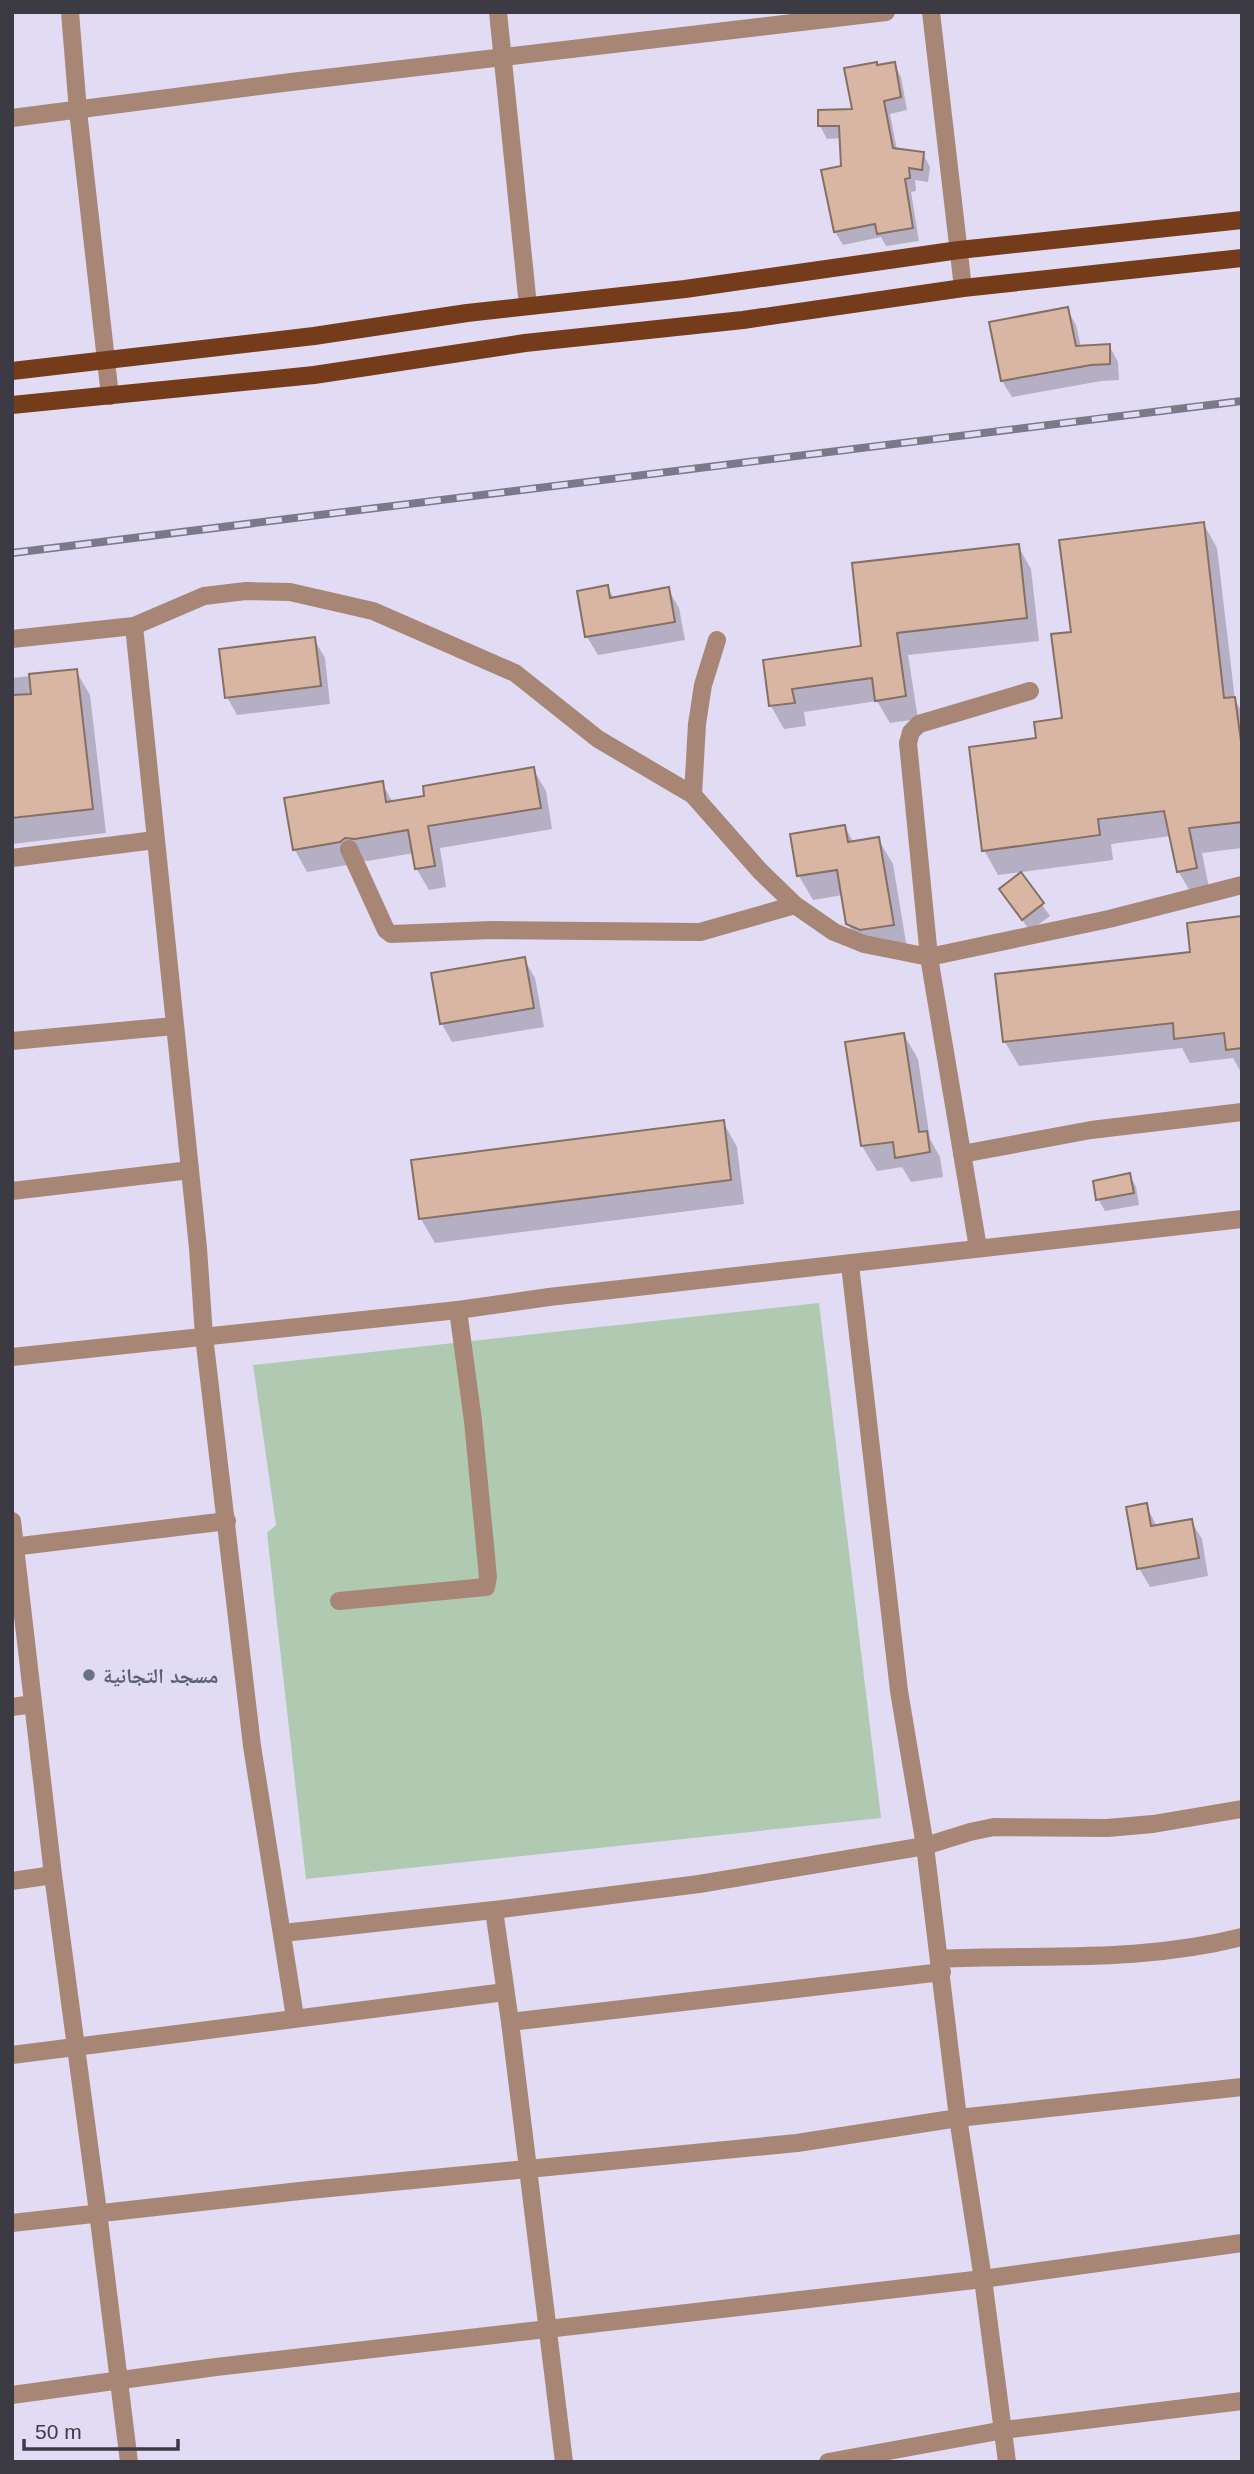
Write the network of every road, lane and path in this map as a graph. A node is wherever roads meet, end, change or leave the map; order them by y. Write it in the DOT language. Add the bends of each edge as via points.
graph roads {
  1 [pos="70,12"];
  2 [pos="498,12"];
  3 [pos="886,12"];
  4 [pos="931,12"];
  5 [pos="503,57"];
  6 [pos="78,111"];
  7 [pos="12,118"];
  8 [pos="1242,220"];
  9 [pos="959,250"];
  10 [pos="1242,258"];
  11 [pos="963,288"];
  12 [pos="528,306"];
  13 [pos="105,362"];
  14 [pos="12,370"];
  15 [pos="110,396"];
  16 [pos="12,405"];
  17 [pos="134,625"];
  18 [pos="12,639"];
  19 [pos="717,640"];
  20 [pos="1030,691"];
  21 [pos="693,795"];
  22 [pos="155,841"];
  23 [pos="349,849"];
  24 [pos="12,858"];
  25 [pos="1242,885"];
  26 [pos="795,905"];
  27 [pos="929,957"];
  28 [pos="174,1026"];
  29 [pos="12,1041"];
  30 [pos="1242,1112"];
  31 [pos="962,1154"];
  32 [pos="190,1170"];
  33 [pos="12,1191"];
  34 [pos="1242,1219"];
  35 [pos="978,1248"];
  36 [pos="850,1265"];
  37 [pos="458,1310"];
  38 [pos="204,1336"];
  39 [pos="12,1357"];
  40 [pos="12,1521"];
  41 [pos="227,1521"];
  42 [pos="14,1546"];
  43 [pos="340,1601"];
  44 [pos="33,1704"];
  45 [pos="12,1707"];
  46 [pos="1242,1809"];
  47 [pos="925,1846"];
  48 [pos="53,1875"];
  49 [pos="12,1881"];
  50 [pos="494,1910"];
  51 [pos="283,1933"];
  52 [pos="1242,1937"];
  53 [pos="941,1965"];
  54 [pos="505,1992"];
  55 [pos="295,2017"];
  56 [pos="510,2022"];
  57 [pos="76,2047"];
  58 [pos="12,2054"];
  59 [pos="1242,2087"];
  60 [pos="958,2118"];
  61 [pos="527,2169"];
  62 [pos="99,2212"];
  63 [pos="12,2223"];
  64 [pos="1242,2243"];
  65 [pos="983,2279"];
  66 [pos="548,2330"];
  67 [pos="118,2382"];
  68 [pos="12,2395"];
  69 [pos="1242,2401"];
  70 [pos="1004,2430"];
  71 [pos="129,2462"];
  72 [pos="564,2462"];
  73 [pos="828,2462"];
  74 [pos="1007,2462"];
  1 -- 6 [label="street"];
  2 -- 5 [label="street"];
  3 -- 5 [label="street"];
  4 -- 9 [label="street"];
  5 -- 6 [label="street"];
  5 -- 12 [label="street"];
  6 -- 7 [label="street"];
  6 -- 13 [label="street"];
  8 -- 9 [label="main road"];
  9 -- 11 [label="street"];
  9 -- 12 [label="main road"];
  10 -- 11 [label="main road"];
  11 -- 15 [label="main road" via="743,320 525,343 314,375"];
  12 -- 13 [label="main road"];
  13 -- 14 [label="main road"];
  13 -- 15 [label="street"];
  15 -- 16 [label="main road"];
  17 -- 18 [label="street"];
  17 -- 21 [label="street" via="204,596 246,591 290,592 373,611 515,673 598,739"];
  17 -- 22 [label="street"];
  19 -- 21 [label="street" via="703,685"];
  20 -- 27 [label="street" via="919,724 911,732 908,743"];
  21 -- 26 [label="street"];
  22 -- 24 [label="street"];
  22 -- 28 [label="street"];
  23 -- 26 [label="street" via="391,934 701,932"];
  25 -- 27 [label="street"];
  26 -- 27 [label="street" via="834,932 864,944"];
  27 -- 31 [label="street"];
  28 -- 29 [label="street"];
  28 -- 32 [label="street"];
  30 -- 31 [label="street" via="1091,1130"];
  31 -- 35 [label="street"];
  32 -- 33 [label="street"];
  32 -- 38 [label="street"];
  34 -- 35 [label="street"];
  35 -- 36 [label="street"];
  36 -- 37 [label="street"];
  36 -- 47 [label="street" via="899,1691"];
  37 -- 38 [label="street"];
  37 -- 43 [label="street" via="473,1420 486,1587"];
  38 -- 39 [label="street"];
  38 -- 41 [label="street"];
  40 -- 42 [label="street"];
  41 -- 42 [label="street"];
  41 -- 51 [label="street" via="252,1746"];
  42 -- 44 [label="street"];
  44 -- 45 [label="street"];
  44 -- 48 [label="street"];
  46 -- 47 [label="street" via="1130,1826 995,1827"];
  47 -- 50 [label="street" via="699,1884"];
  47 -- 53 [label="street"];
  48 -- 49 [label="street"];
  48 -- 57 [label="street"];
  50 -- 51 [label="street"];
  50 -- 54 [label="street"];
  51 -- 55 [label="street"];
  52 -- 53 [label="street" via="1151,1954 997,1956"];
  53 -- 56 [label="street"];
  53 -- 60 [label="street"];
  54 -- 55 [label="street"];
  54 -- 56 [label="street"];
  55 -- 57 [label="street"];
  56 -- 61 [label="street"];
  57 -- 58 [label="street"];
  57 -- 62 [label="street"];
  59 -- 60 [label="street"];
  60 -- 61 [label="street" via="783,2144"];
  60 -- 65 [label="street"];
  61 -- 62 [label="street"];
  61 -- 66 [label="street"];
  62 -- 63 [label="street"];
  62 -- 67 [label="street"];
  64 -- 65 [label="street"];
  65 -- 66 [label="street"];
  65 -- 70 [label="street"];
  66 -- 67 [label="street"];
  66 -- 72 [label="street"];
  67 -- 68 [label="street"];
  67 -- 71 [label="street"];
  69 -- 70 [label="street"];
  70 -- 73 [label="street"];
  70 -- 74 [label="street"];
}
